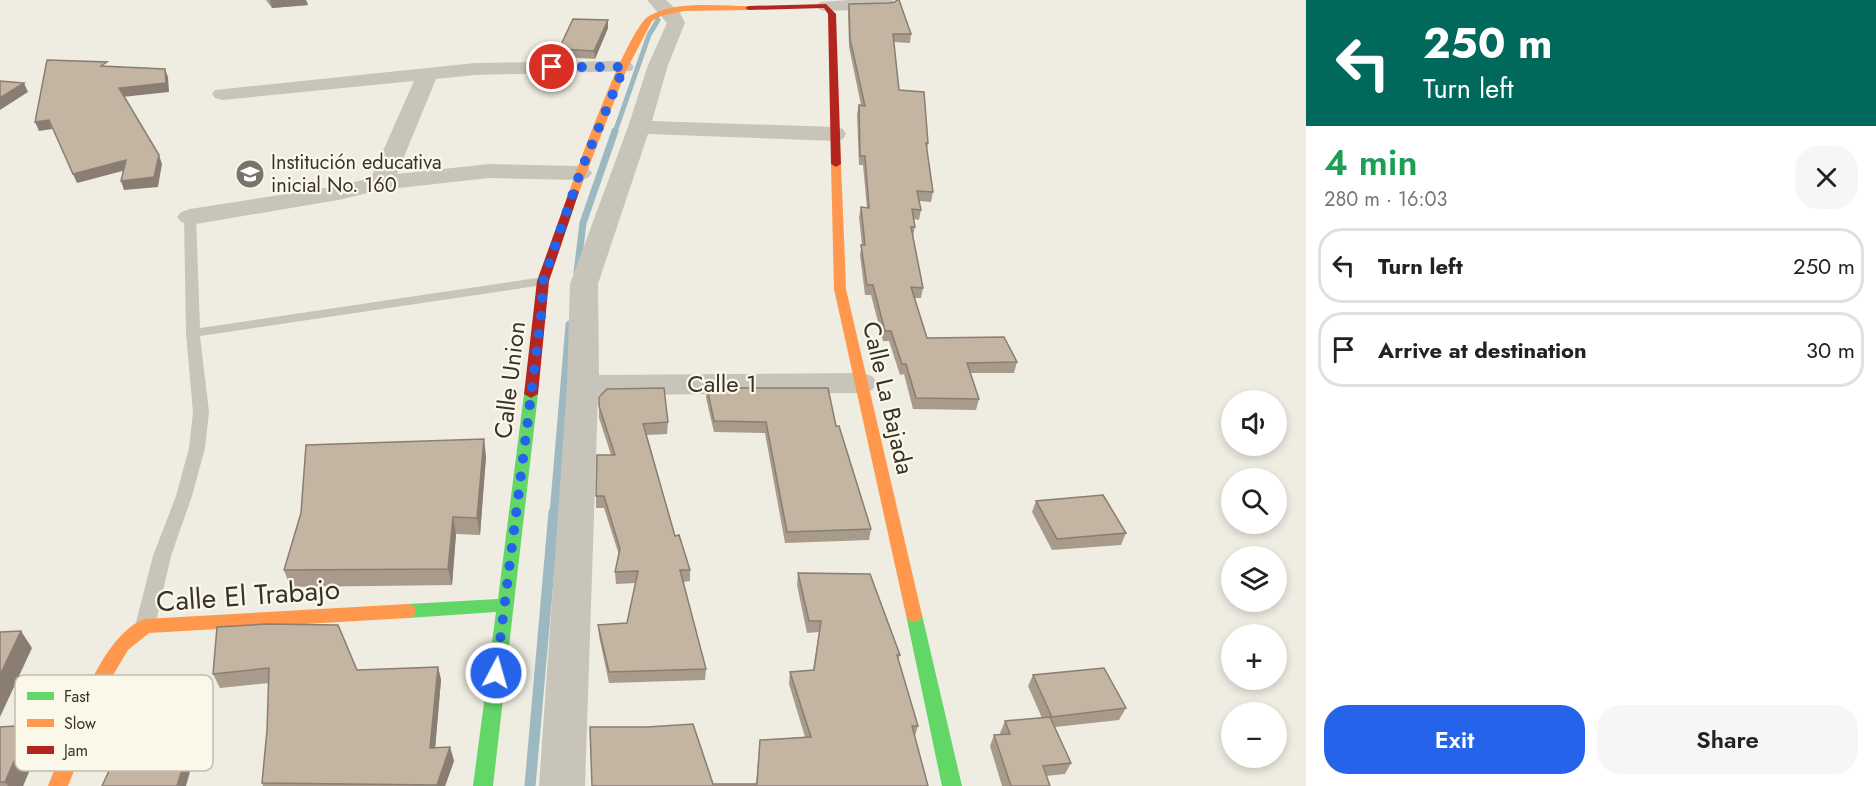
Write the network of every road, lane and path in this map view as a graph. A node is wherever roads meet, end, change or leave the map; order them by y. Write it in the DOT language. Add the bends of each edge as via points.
graph roads {
  1 [pos="887,4"];
  2 [pos="662,5"];
  3 [pos="829,10"];
  4 [pos="624,67"];
  5 [pos="428,73"];
  6 [pos="222,94"];
  7 [pos="639,127"];
  8 [pos="835,135"];
  9 [pos="580,173"];
  10 [pos="381,183"];
  11 [pos="190,217"];
  12 [pos="543,281"];
  13 [pos="192,333"];
  14 [pos="861,383"];
  15 [pos="583,385"];
  16 [pos="504,605"];
  17 [pos="145,626"];
  18 [pos="103,675"];
  19 [pos="64,771"];
  20 [pos="58,786"];
  21 [pos="483,786"];
  22 [pos="562,786"];
  23 [pos="952,786"];
  1 -- 3 [label="street"];
  2 -- 3 [label="street"];
  2 -- 4 [label="street, Calle Union" via="647,20"];
  2 -- 7 [label="street" via="676,23"];
  3 -- 8 [label="street, Calle La Bajada"];
  4 -- 5 [label="street"];
  4 -- 9 [label="street, Calle Union"];
  5 -- 6 [label="street"];
  5 -- 10 [label="street"];
  7 -- 8 [label="street"];
  7 -- 15 [label="street" via="584,284"];
  8 -- 14 [label="street, Calle La Bajada" via="840,289"];
  9 -- 10 [label="street" via="489,171"];
  9 -- 12 [label="street, Calle Union"];
  10 -- 11 [label="street"];
  11 -- 13 [label="lane"];
  12 -- 13 [label="lane"];
  12 -- 16 [label="street, Calle Union"];
  13 -- 17 [label="lane" via="201,411 197,448 162,555"];
  14 -- 15 [label="street, Calle 1"];
  14 -- 23 [label="street, Calle La Bajada"];
  15 -- 22 [label="street"];
  16 -- 17 [label="street, Calle El Trabajo"];
  16 -- 21 [label="street, Calle Union"];
  17 -- 18 [label="street, Calle El Trabajo" via="122,645"];
  19 -- 20 [label="street, Calle El Trabajo"];
}
